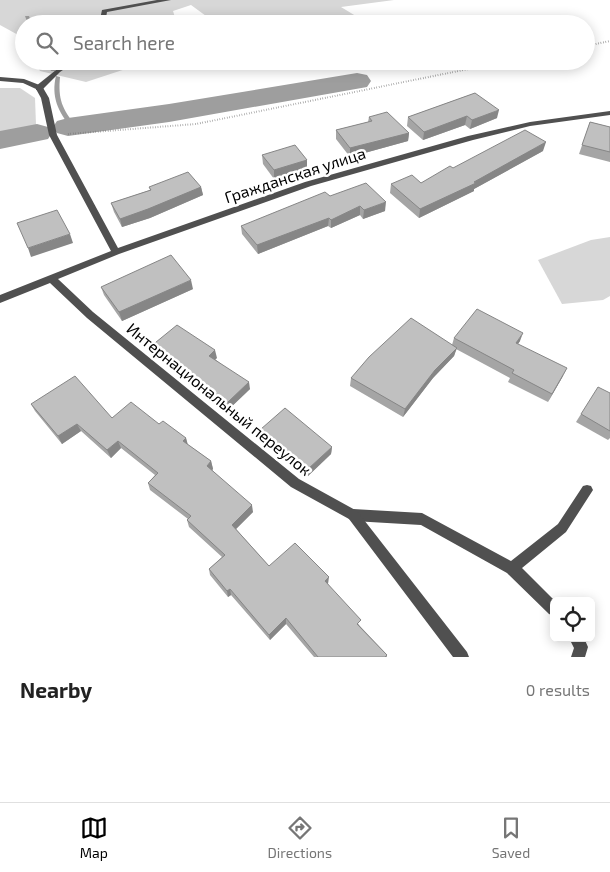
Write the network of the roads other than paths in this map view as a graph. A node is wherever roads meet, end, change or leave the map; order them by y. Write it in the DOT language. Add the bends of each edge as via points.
graph roads {
  1 [pos="168,0"];
  2 [pos="103,15"];
  3 [pos="60,70"];
  4 [pos="0,79"];
  5 [pos="39,88"];
  6 [pos="610,113"];
  7 [pos="116,252"];
  8 [pos="51,278"];
  9 [pos="0,300"];
  10 [pos="587,490"];
  11 [pos="353,516"];
  12 [pos="512,568"];
  13 [pos="550,605"];
  14 [pos="578,642"];
  15 [pos="462,657"];
  16 [pos="578,657"];
  1 -- 2 [label="street" via="104,11"];
  3 -- 5 [label="street"];
  4 -- 5 [label="street" via="24,81"];
  5 -- 7 [label="street" via="45,98 52,135"];
  6 -- 7 [label="street, Гражданская улица" via="530,124 471,138 308,184"];
  7 -- 8 [label="street, Гражданская улица"];
  8 -- 9 [label="street, Гражданская улица"];
  8 -- 11 [label="street, Интернациональный переулок" via="90,315 295,483"];
  10 -- 12 [label="street" via="562,528"];
  11 -- 12 [label="street" via="422,518"];
  11 -- 15 [label="street, Интернациональный переулок"];
  12 -- 13 [label="street"];
  14 -- 16 [label="street" via="581,647"];
}
